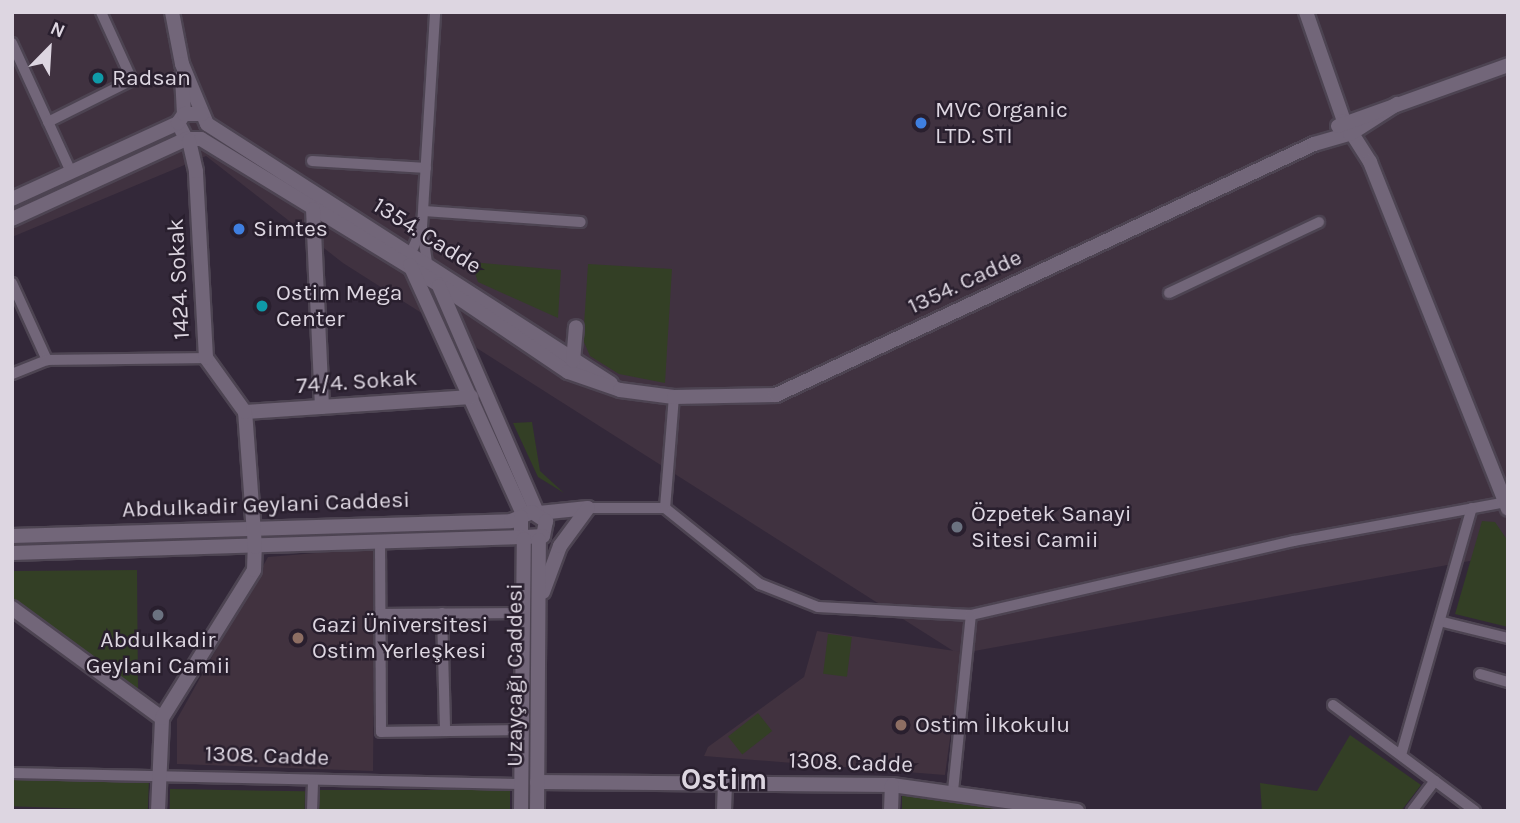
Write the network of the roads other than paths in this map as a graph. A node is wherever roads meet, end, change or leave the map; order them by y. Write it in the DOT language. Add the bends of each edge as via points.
graph roads {
  1 [pos="101,12"];
  2 [pos="172,12"];
  3 [pos="435,12"];
  4 [pos="1306,12"];
  5 [pos="12,43"];
  6 [pos="182,64"];
  7 [pos="1508,65"];
  8 [pos="181,118"];
  9 [pos="204,119"];
  10 [pos="48,122"];
  11 [pos="1354,124"];
  12 [pos="193,140"];
  13 [pos="312,161"];
  14 [pos="426,168"];
  15 [pos="71,172"];
  16 [pos="12,199"];
  17 [pos="313,209"];
  18 [pos="424,211"];
  19 [pos="12,219"];
  20 [pos="581,222"];
  21 [pos="1318,222"];
  22 [pos="422,226"];
  23 [pos="411,253"];
  24 [pos="427,263"];
  25 [pos="410,268"];
  26 [pos="12,283"];
  27 [pos="438,284"];
  28 [pos="1169,293"];
  29 [pos="480,315"];
  30 [pos="462,334"];
  31 [pos="560,346"];
  32 [pos="575,356"];
  33 [pos="206,358"];
  34 [pos="47,360"];
  35 [pos="552,362"];
  36 [pos="568,372"];
  37 [pos="12,374"];
  38 [pos="620,390"];
  39 [pos="472,397"];
  40 [pos="674,397"];
  41 [pos="322,407"];
  42 [pos="245,412"];
  43 [pos="1507,505"];
  44 [pos="588,508"];
  45 [pos="665,508"];
  46 [pos="1472,508"];
  47 [pos="530,514"];
  48 [pos="252,528"];
  49 [pos="12,536"];
  50 [pos="522,538"];
  51 [pos="541,538"];
  52 [pos="380,540"];
  53 [pos="255,547"];
  54 [pos="12,553"];
  55 [pos="12,608"];
  56 [pos="538,609"];
  57 [pos="523,612"];
  58 [pos="442,613"];
  59 [pos="380,614"];
  60 [pos="971,615"];
  61 [pos="1443,622"];
  62 [pos="1508,638"];
  63 [pos="1480,674"];
  64 [pos="1508,682"];
  65 [pos="1333,705"];
  66 [pos="162,718"];
  67 [pos="521,730"];
  68 [pos="445,731"];
  69 [pos="1401,755"];
  70 [pos="12,773"];
  71 [pos="158,774"];
  72 [pos="1435,781"];
  73 [pos="313,782"];
  74 [pos="537,782"];
  75 [pos="724,782"];
  76 [pos="521,784"];
  77 [pos="892,785"];
  78 [pos="953,791"];
  79 [pos="158,811"];
  80 [pos="312,811"];
  81 [pos="520,811"];
  82 [pos="537,811"];
  83 [pos="724,811"];
  84 [pos="891,811"];
  85 [pos="1077,811"];
  86 [pos="1412,811"];
  87 [pos="1475,811"];
  1 -- 10 [label="street" via="132,80"];
  2 -- 6 [label="main road"];
  3 -- 14 [label="street"];
  4 -- 11 [label="main road"];
  5 -- 10 [label="street"];
  6 -- 8 [label="main road"];
  6 -- 9 [label="main road"];
  7 -- 11 [label="main road, 1354. Cadde"];
  8 -- 9 [label="main road"];
  8 -- 12 [label="main road"];
  8 -- 15 [label="main road"];
  9 -- 12 [label="main road"];
  9 -- 23 [label="main road, 1354. Cadde"];
  10 -- 15 [label="street"];
  11 -- 40 [label="main road, 1354. Cadde" via="776,395"];
  11 -- 43 [label="main road"];
  12 -- 17 [label="main road, 1354. Cadde"];
  12 -- 19 [label="main road"];
  12 -- 33 [label="main road, 1424. Sokak"];
  13 -- 14 [label="street"];
  14 -- 18 [label="street"];
  15 -- 16 [label="main road"];
  17 -- 25 [label="main road, 1354. Cadde"];
  17 -- 41 [label="main road"];
  18 -- 20 [label="street"];
  18 -- 22 [label="street"];
  21 -- 28 [label="street"];
  22 -- 23 [label="street"];
  22 -- 24 [label="street"];
  23 -- 24 [label="main road, 1354. Cadde"];
  23 -- 25 [label="main road"];
  24 -- 27 [label="main road"];
  24 -- 31 [label="main road, 1354. Cadde"];
  25 -- 27 [label="main road, 1354. Cadde"];
  25 -- 39 [label="main road"];
  26 -- 34 [label="street"];
  27 -- 29 [label="main road, 1354. Cadde"];
  27 -- 30 [label="main road"];
  29 -- 30 [label="main road"];
  29 -- 35 [label="main road, 1354. Cadde"];
  30 -- 47 [label="main road"];
  31 -- 32 [label="main road, 1354. Cadde"];
  31 -- 32 [label="main road" via="576,327"];
  31 -- 35 [label="main road"];
  32 -- 36 [label="main road"];
  32 -- 38 [label="main road, 1354. Cadde"];
  33 -- 34 [label="street"];
  33 -- 42 [label="main road, 1424. Sokak"];
  34 -- 37 [label="street"];
  35 -- 36 [label="main road, 1354. Cadde"];
  36 -- 38 [label="main road, 1354. Cadde"];
  38 -- 40 [label="main road, 1354. Cadde"];
  39 -- 41 [label="main road, 74/4. Sokak"];
  39 -- 47 [label="main road"];
  40 -- 45 [label="street"];
  41 -- 42 [label="main road, 74/4. Sokak"];
  42 -- 48 [label="main road"];
  43 -- 46 [label="street"];
  44 -- 45 [label="street"];
  44 -- 47 [label="main road, Abdulkadir Geylani Caddesi"];
  44 -- 51 [label="main road"];
  44 -- 56 [label="main road" via="560,546"];
  45 -- 60 [label="street" via="760,584 818,607"];
  46 -- 60 [label="street"];
  46 -- 61 [label="street"];
  47 -- 48 [label="main road, Abdulkadir Geylani Caddesi"];
  47 -- 50 [label="main road, Uzayçağı Caddesi"];
  47 -- 51 [label="main road, Uzayçağı Caddesi" via="547,527"];
  48 -- 49 [label="main road, Abdulkadir Geylani Caddesi"];
  48 -- 53 [label="main road"];
  50 -- 51 [label="main road, Abdulkadir Geylani Caddesi"];
  50 -- 52 [label="main road, Abdulkadir Geylani Caddesi"];
  50 -- 57 [label="main road, Uzayçağı Caddesi"];
  51 -- 56 [label="main road, Uzayçağı Caddesi"];
  52 -- 53 [label="main road, Abdulkadir Geylani Caddesi"];
  52 -- 59 [label="street"];
  53 -- 54 [label="main road, Abdulkadir Geylani Caddesi"];
  53 -- 66 [label="main road" via="254,570"];
  55 -- 66 [label="main road"];
  56 -- 74 [label="main road, Uzayçağı Caddesi"];
  57 -- 58 [label="street"];
  57 -- 67 [label="main road, Uzayçağı Caddesi"];
  58 -- 59 [label="street"];
  58 -- 68 [label="street"];
  59 -- 68 [label="street" via="380,732"];
  60 -- 78 [label="street"];
  61 -- 62 [label="street"];
  61 -- 69 [label="street"];
  63 -- 64 [label="street"];
  65 -- 69 [label="street"];
  66 -- 71 [label="main road"];
  67 -- 68 [label="street"];
  67 -- 76 [label="main road, Uzayçağı Caddesi"];
  69 -- 72 [label="street"];
  70 -- 71 [label="street, 1308. Cadde"];
  71 -- 73 [label="street, 1308. Cadde"];
  71 -- 79 [label="main road"];
  72 -- 86 [label="street"];
  72 -- 87 [label="street"];
  73 -- 76 [label="street, 1308. Cadde"];
  73 -- 80 [label="street"];
  74 -- 75 [label="main road, 1308. Cadde"];
  74 -- 82 [label="main road, Uzayçağı Caddesi"];
  75 -- 77 [label="main road, 1308. Cadde"];
  75 -- 83 [label="main road"];
  76 -- 81 [label="main road, Uzayçağı Caddesi"];
  77 -- 78 [label="main road, 1308. Cadde"];
  77 -- 84 [label="main road"];
  78 -- 85 [label="main road, 1308. Cadde"];
}
